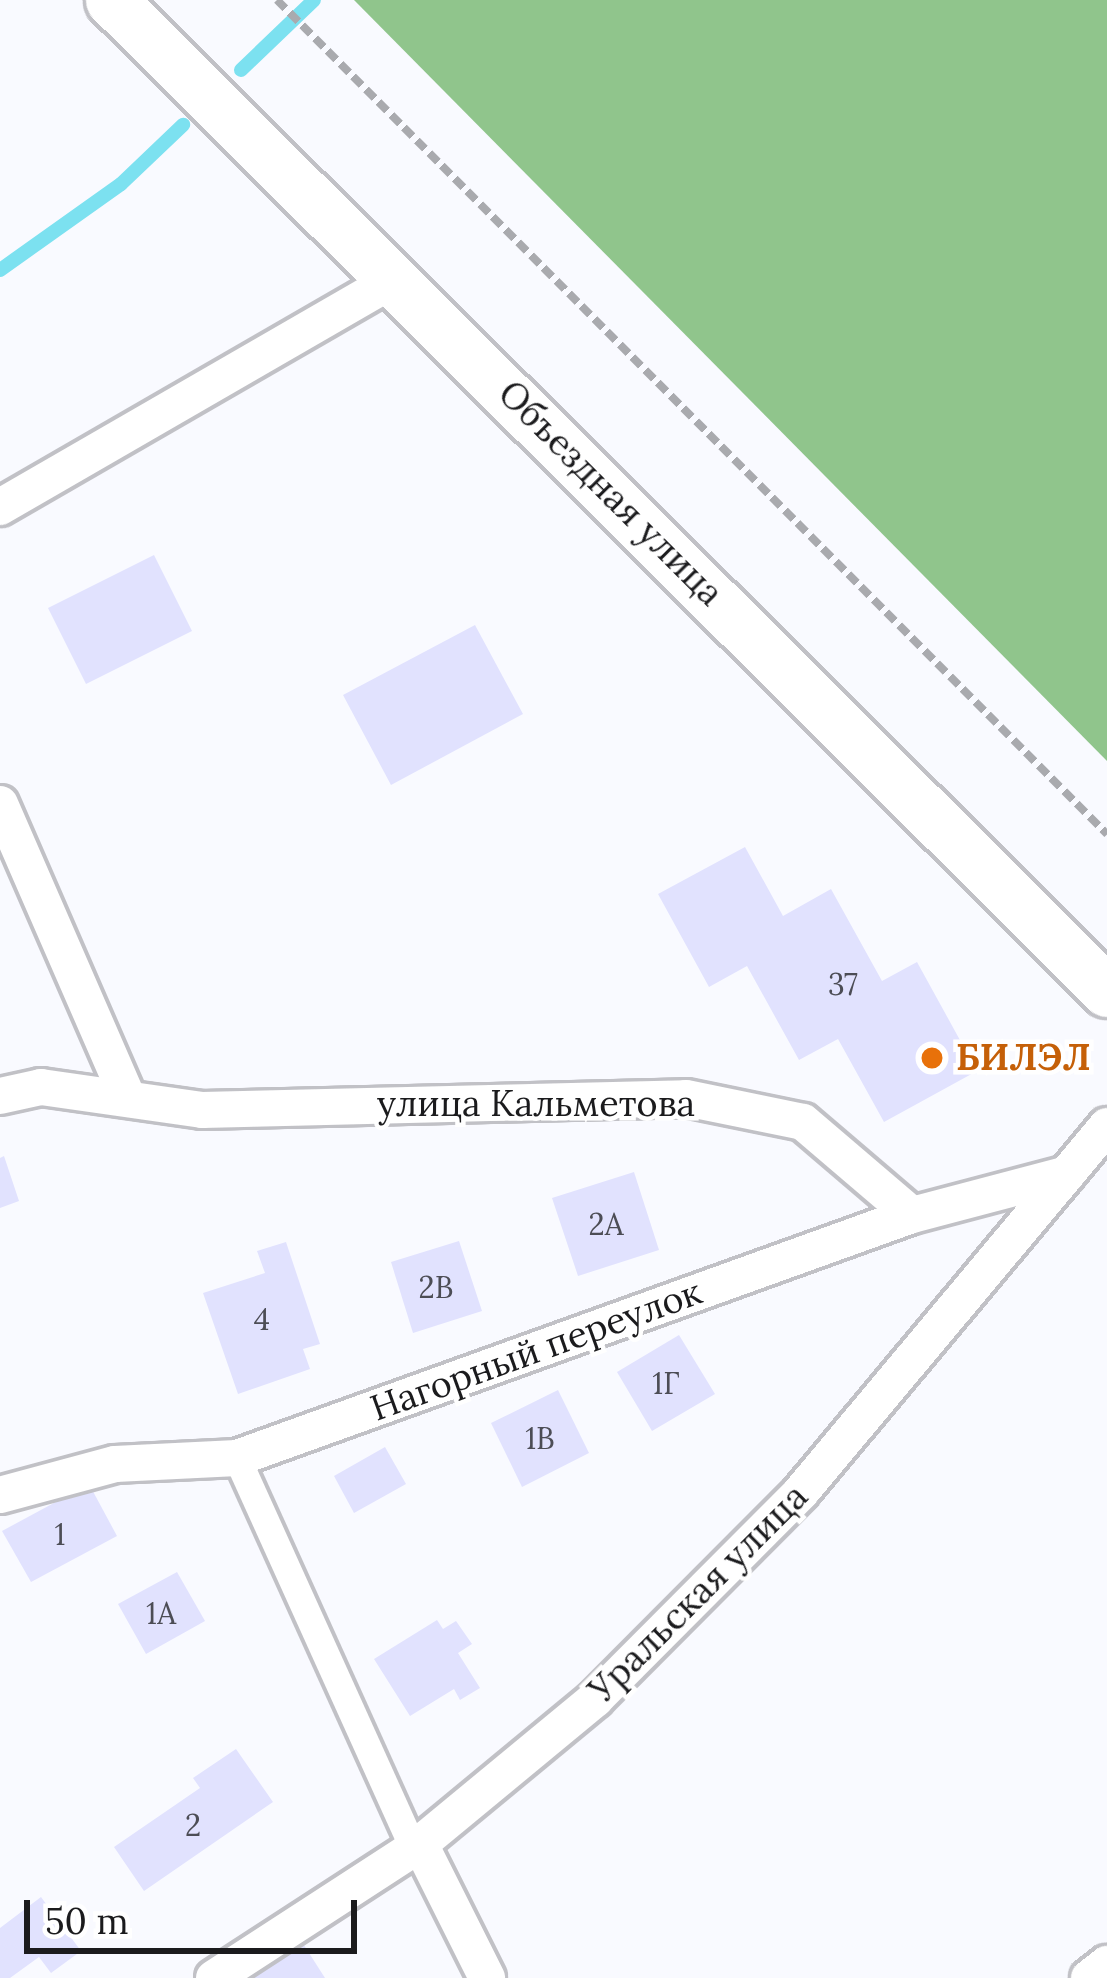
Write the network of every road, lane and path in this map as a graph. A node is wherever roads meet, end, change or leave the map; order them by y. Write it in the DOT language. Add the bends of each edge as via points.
graph roads {
  1 [pos="112,0"];
  2 [pos="278,0"];
  3 [pos="397,278"];
  4 [pos="0,507"];
  5 [pos="0,804"];
  6 [pos="1107,834"];
  7 [pos="1107,991"];
  8 [pos="0,1096"];
  9 [pos="127,1096"];
  10 [pos="1107,1126"];
  11 [pos="1066,1174"];
  12 [pos="912,1215"];
  13 [pos="237,1458"];
  14 [pos="0,1495"];
  15 [pos="417,1846"];
  16 [pos="1107,1964"];
  17 [pos="214,1978"];
  18 [pos="487,1978"];
  19 [pos="1089,1978"];
  1 -- 3 [label="main road, Объездная улица"];
  2 -- 6 [label="path"];
  3 -- 4 [label="street"];
  3 -- 7 [label="main road, Объездная улица"];
  5 -- 9 [label="street"];
  8 -- 9 [label="street, улица Кальметова" via="41,1087"];
  9 -- 12 [label="street, улица Кальметова" via="202,1110 686,1098 802,1122"];
  10 -- 11 [label="street, Уральская улица"];
  11 -- 12 [label="street, Нагорный переулок"];
  11 -- 15 [label="street, Уральская улица" via="802,1492 595,1699"];
  12 -- 13 [label="street, Нагорный переулок"];
  13 -- 14 [label="street, Нагорный переулок" via="115,1464"];
  13 -- 15 [label="street"];
  15 -- 17 [label="street, Уральская улица"];
  15 -- 18 [label="street"];
  16 -- 19 [label="street"];
}
